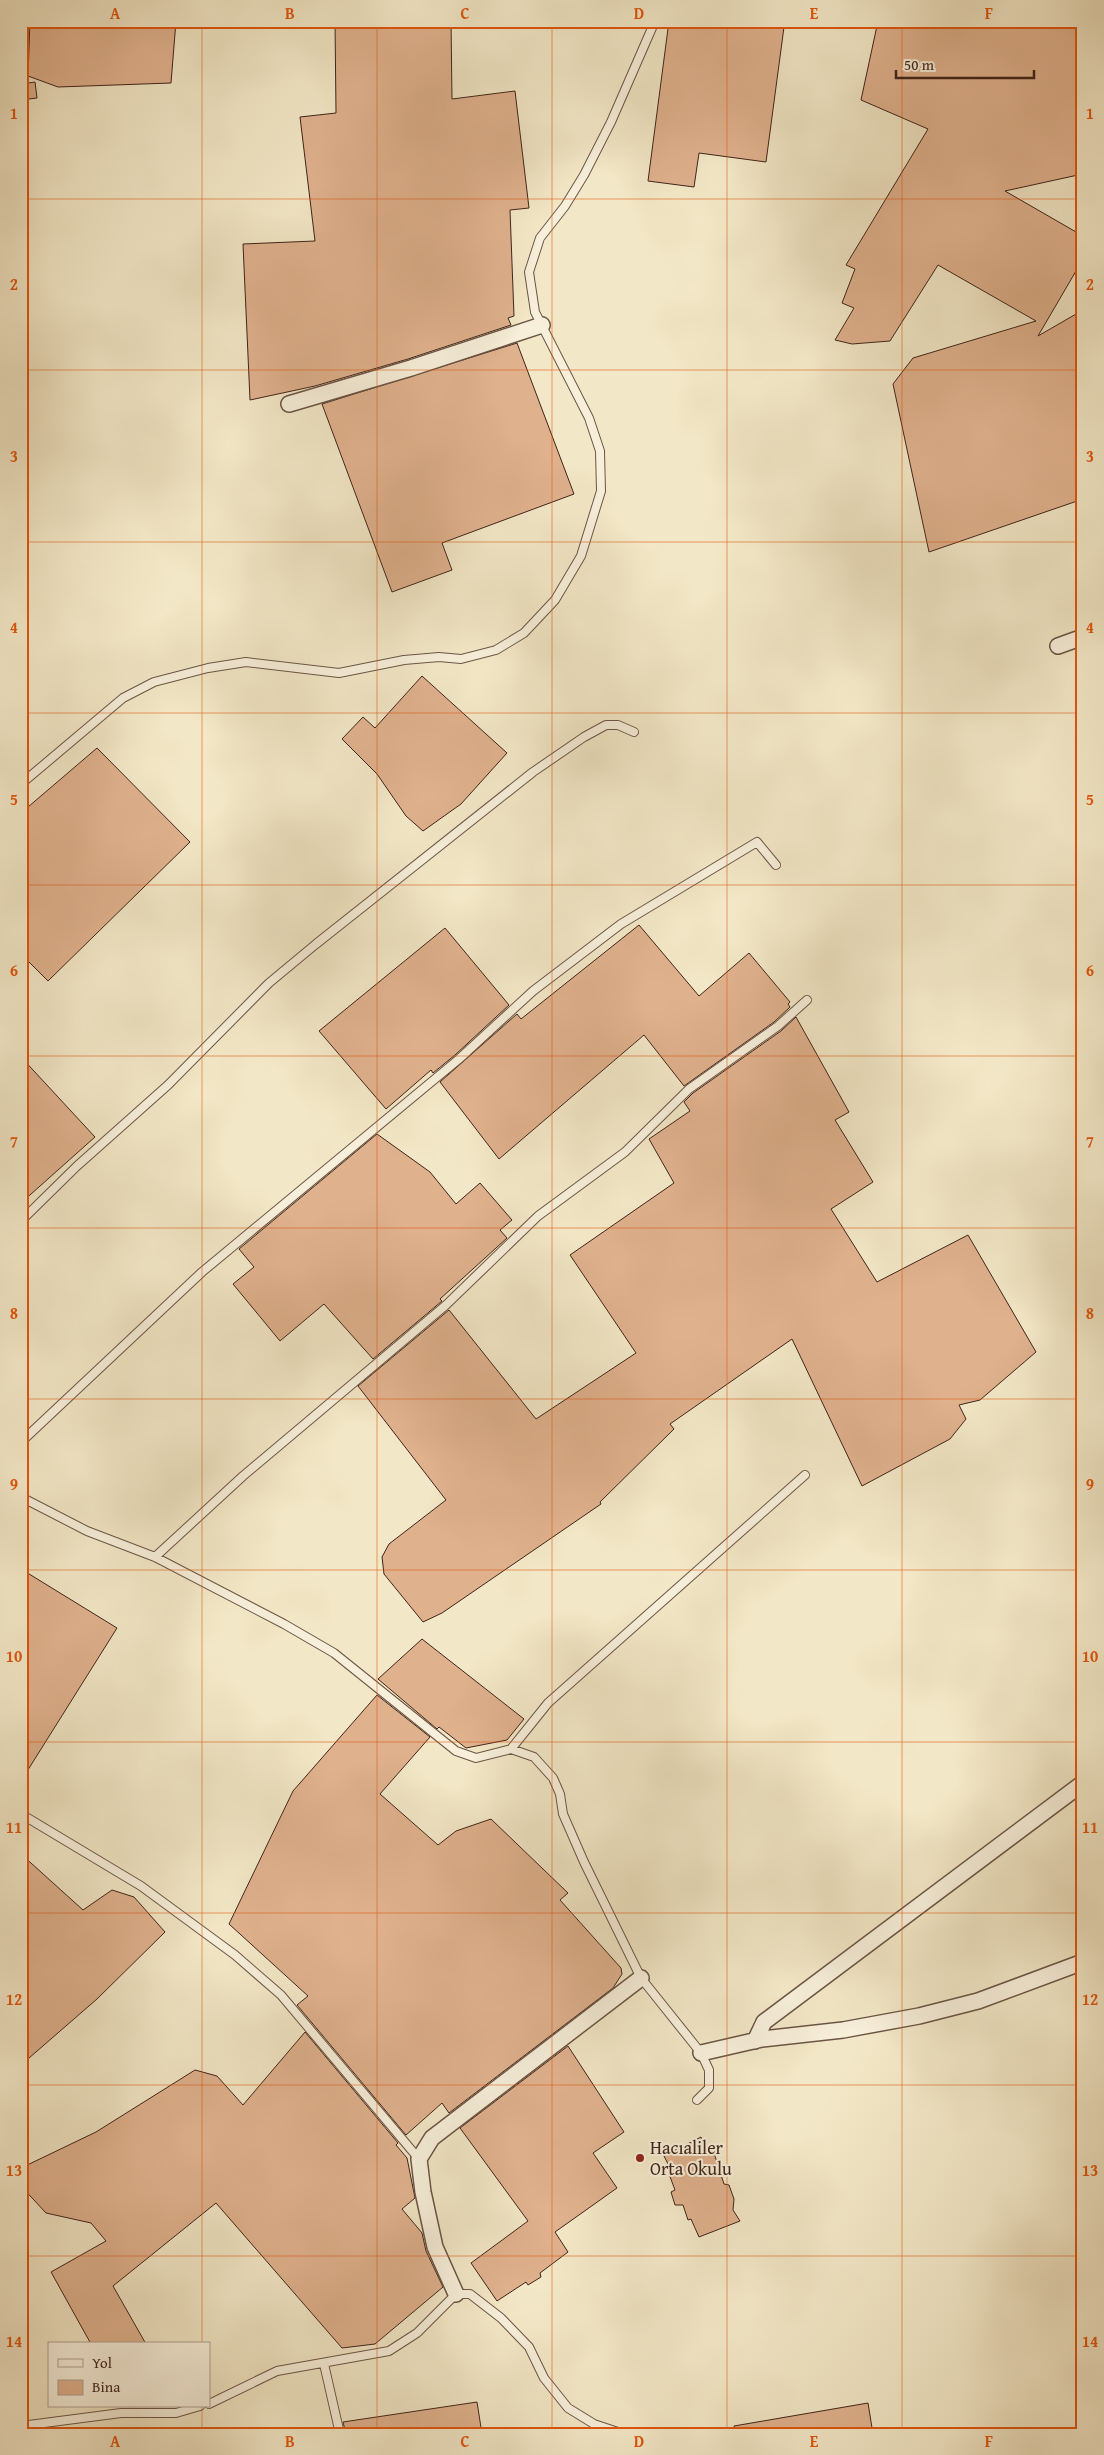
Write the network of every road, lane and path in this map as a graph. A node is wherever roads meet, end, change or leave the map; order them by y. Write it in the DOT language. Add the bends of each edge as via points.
graph roads {
  1 [pos="655,21"];
  2 [pos="542,325"];
  3 [pos="289,404"];
  4 [pos="1083,637"];
  5 [pos="1058,646"];
  6 [pos="634,732"];
  7 [pos="21,784"];
  8 [pos="776,866"];
  9 [pos="807,1000"];
  10 [pos="21,1221"];
  11 [pos="21,1442"];
  12 [pos="805,1476"];
  13 [pos="21,1497"];
  14 [pos="155,1557"];
  15 [pos="511,1749"];
  16 [pos="1083,1782"];
  17 [pos="21,1814"];
  18 [pos="1083,1962"];
  19 [pos="642,1978"];
  20 [pos="755,2041"];
  21 [pos="702,2053"];
  22 [pos="697,2100"];
  23 [pos="419,2158"];
  24 [pos="456,2294"];
  25 [pos="324,2364"];
  26 [pos="210,2404"];
  27 [pos="193,2408"];
  28 [pos="21,2426"];
  29 [pos="340,2434"];
  30 [pos="624,2434"];
  1 -- 2 [label="lane" via="584,175 540,238 529,272 535,312"];
  2 -- 3 [label="street"];
  2 -- 7 [label="lane" via="592,426 600,451 601,492 582,556 555,600 524,633 496,650 461,659 404,660 338,673 246,662 154,682 123,698"];
  4 -- 5 [label="street"];
  6 -- 10 [label="lane" via="618,725 606,725 584,737 534,772 324,938 270,983 168,1086 77,1166"];
  8 -- 11 [label="lane" via="757,842 621,924 573,960 202,1272"];
  9 -- 14 [label="lane" via="778,1026 689,1088 624,1152 538,1216 446,1305 243,1476"];
  12 -- 15 [label="lane" via="548,1703"];
  13 -- 14 [label="lane" via="87,1531"];
  14 -- 15 [label="lane" via="284,1624 334,1654 456,1751 476,1758"];
  15 -- 19 [label="lane" via="534,1757 553,1778 563,1814 584,1862"];
  16 -- 20 [label="street" via="764,2022"];
  17 -- 23 [label="lane" via="141,1886 235,1955 281,1995"];
  18 -- 20 [label="street" via="978,2000 919,2016"];
  19 -- 21 [label="lane"];
  19 -- 23 [label="street" via="432,2138"];
  20 -- 21 [label="street"];
  21 -- 22 [label="lane" via="710,2070 709,2088"];
  23 -- 24 [label="street" via="434,2247"];
  24 -- 25 [label="lane" via="416,2333 389,2351"];
  24 -- 30 [label="lane" via="470,2294 501,2318 529,2347 544,2378 568,2408 594,2424"];
  25 -- 26 [label="lane" via="277,2371"];
  25 -- 29 [label="lane"];
  27 -- 28 [label="lane" via="176,2413 120,2413"];
}
